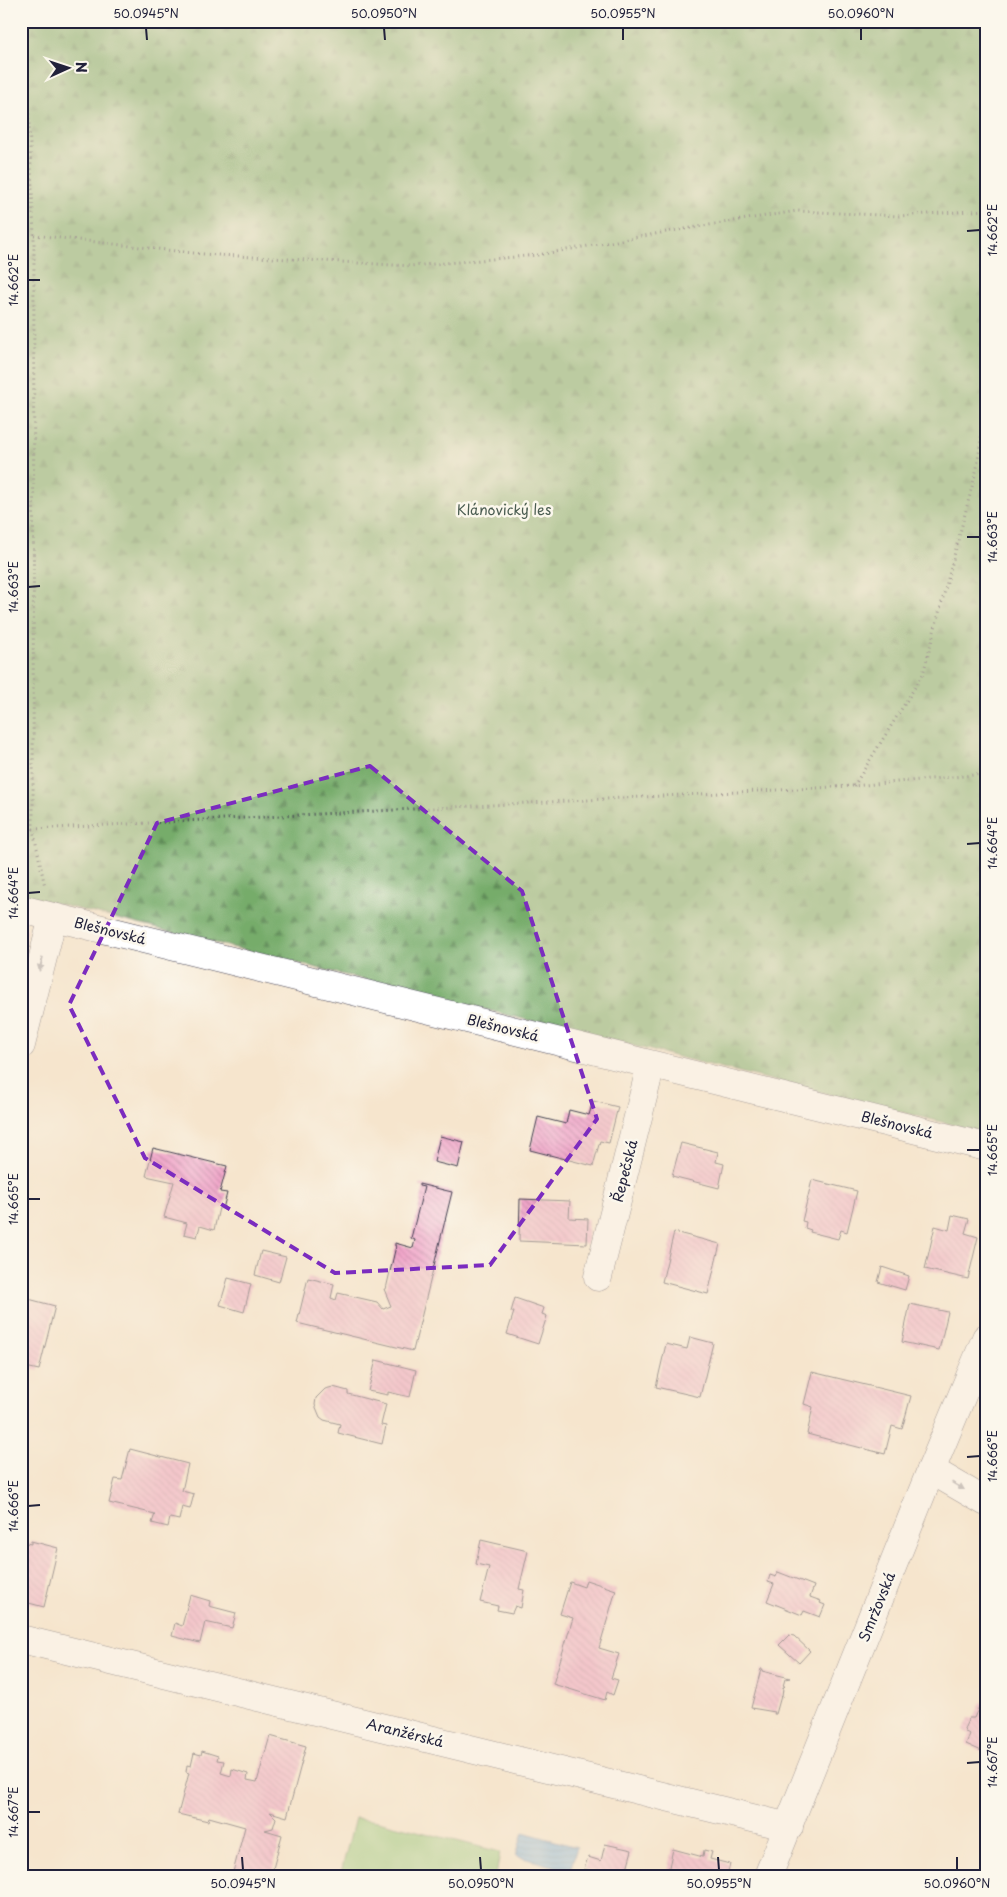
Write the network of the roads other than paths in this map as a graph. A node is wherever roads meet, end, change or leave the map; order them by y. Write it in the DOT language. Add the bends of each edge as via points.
graph roads {
  1 [pos="21,909"];
  2 [pos="53,917"];
  3 [pos="21,1045"];
  4 [pos="651,1065"];
  5 [pos="986,1148"];
  6 [pos="598,1277"];
  7 [pos="986,1338"];
  8 [pos="931,1470"];
  9 [pos="986,1502"];
  10 [pos="21,1639"];
  11 [pos="789,1827"];
  12 [pos="768,1876"];
  1 -- 2 [label="street, Blešnovská"];
  2 -- 3 [label="street, one-way"];
  2 -- 4 [label="street, Blešnovská"];
  4 -- 5 [label="street, Blešnovská"];
  4 -- 6 [label="street, Řepečská"];
  7 -- 8 [label="street, Smržovská"];
  8 -- 9 [label="street, one-way"];
  8 -- 11 [label="street, Smržovská"];
  10 -- 11 [label="street, Aranžérská"];
  11 -- 12 [label="street, Smržovská"];
}
